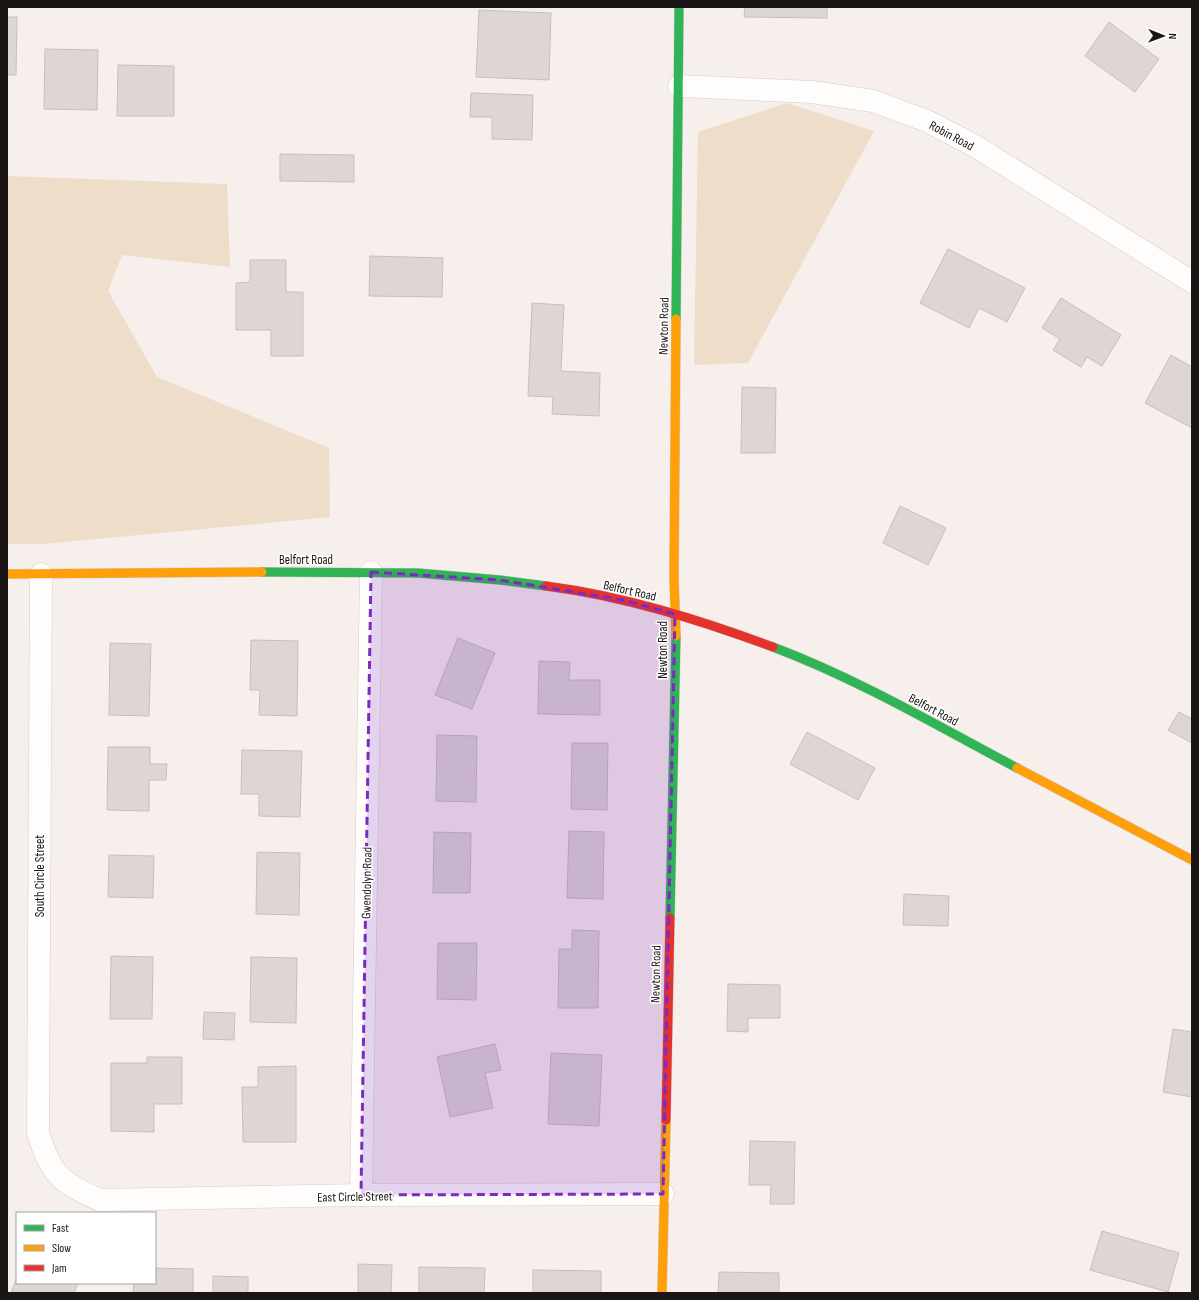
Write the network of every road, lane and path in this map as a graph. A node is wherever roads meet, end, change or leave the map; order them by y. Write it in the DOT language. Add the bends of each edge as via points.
graph roads {
  1 [pos="679,7"];
  2 [pos="679,86"];
  3 [pos="1192,282"];
  4 [pos="371,572"];
  5 [pos="7,574"];
  6 [pos="41,574"];
  7 [pos="675,614"];
  8 [pos="1192,860"];
  9 [pos="56,1174"];
  10 [pos="663,1194"];
  11 [pos="362,1195"];
  12 [pos="662,1293"];
  1 -- 2 [label="street, Newton Road"];
  2 -- 3 [label="street, Robin Road" via="812,92 873,101 927,121 975,146"];
  2 -- 7 [label="street, Newton Road"];
  4 -- 6 [label="street, Belfort Road"];
  4 -- 7 [label="street, Belfort Road" via="418,573 561,588 624,600"];
  4 -- 11 [label="street, Gwendolyn Road"];
  5 -- 6 [label="street, Belfort Road"];
  6 -- 9 [label="street, South Circle Street" via="38,1133 45,1154"];
  7 -- 8 [label="street, Belfort Road" via="722,628 799,657 889,700"];
  7 -- 10 [label="street, Newton Road"];
  9 -- 11 [label="street, East Circle Street" via="76,1190 100,1200"];
  10 -- 11 [label="street, East Circle Street"];
  10 -- 12 [label="street, Newton Road"];
}
